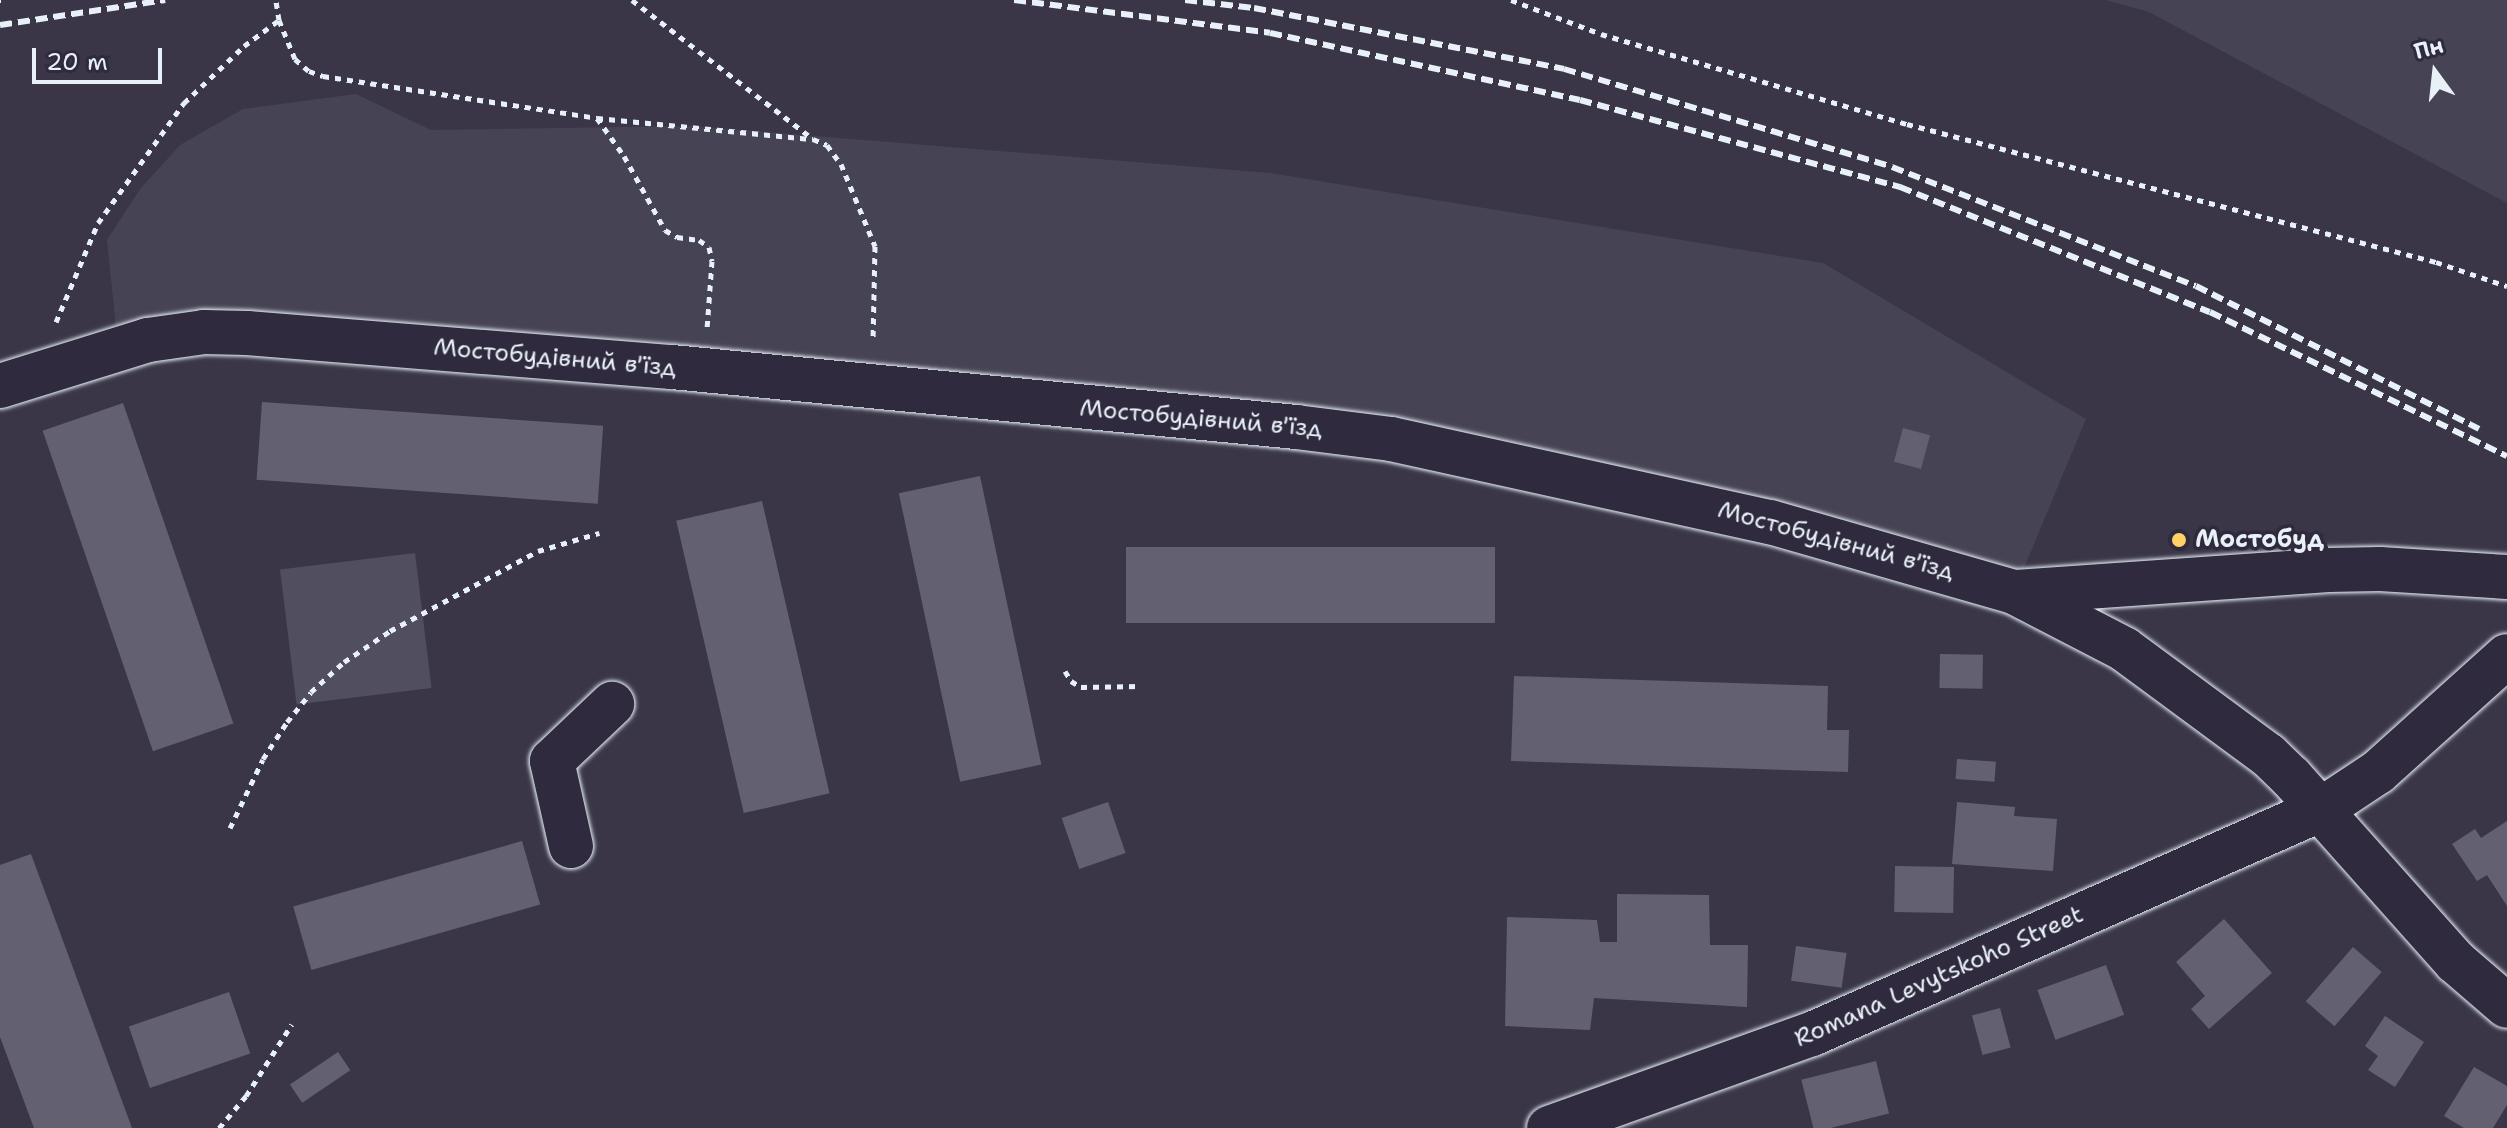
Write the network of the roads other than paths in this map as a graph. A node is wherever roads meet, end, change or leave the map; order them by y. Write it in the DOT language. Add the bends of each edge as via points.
graph roads {
  1 [pos="0,386"];
  2 [pos="2507,577"];
  3 [pos="2014,592"];
  4 [pos="2507,656"];
  5 [pos="612,704"];
  6 [pos="2322,809"];
  7 [pos="571,846"];
  8 [pos="2507,1006"];
  9 [pos="1549,1128"];
  1 -- 3 [label="street, Мостобудівний в'їзд" via="148,340 226,332 704,370 1391,439 1770,522"];
  2 -- 3 [label="street" via="2341,569"];
  3 -- 6 [label="street, Мостобудівний в'їзд" via="2124,649 2268,755"];
  4 -- 6 [label="street, Romana Levytskoho Street" via="2378,772"];
  5 -- 7 [label="street" via="552,761"];
  6 -- 8 [label="street, Мостобудівний в'їзд" via="2456,962"];
  6 -- 9 [label="street, Romana Levytskoho Street" via="1812,1034"];
}
